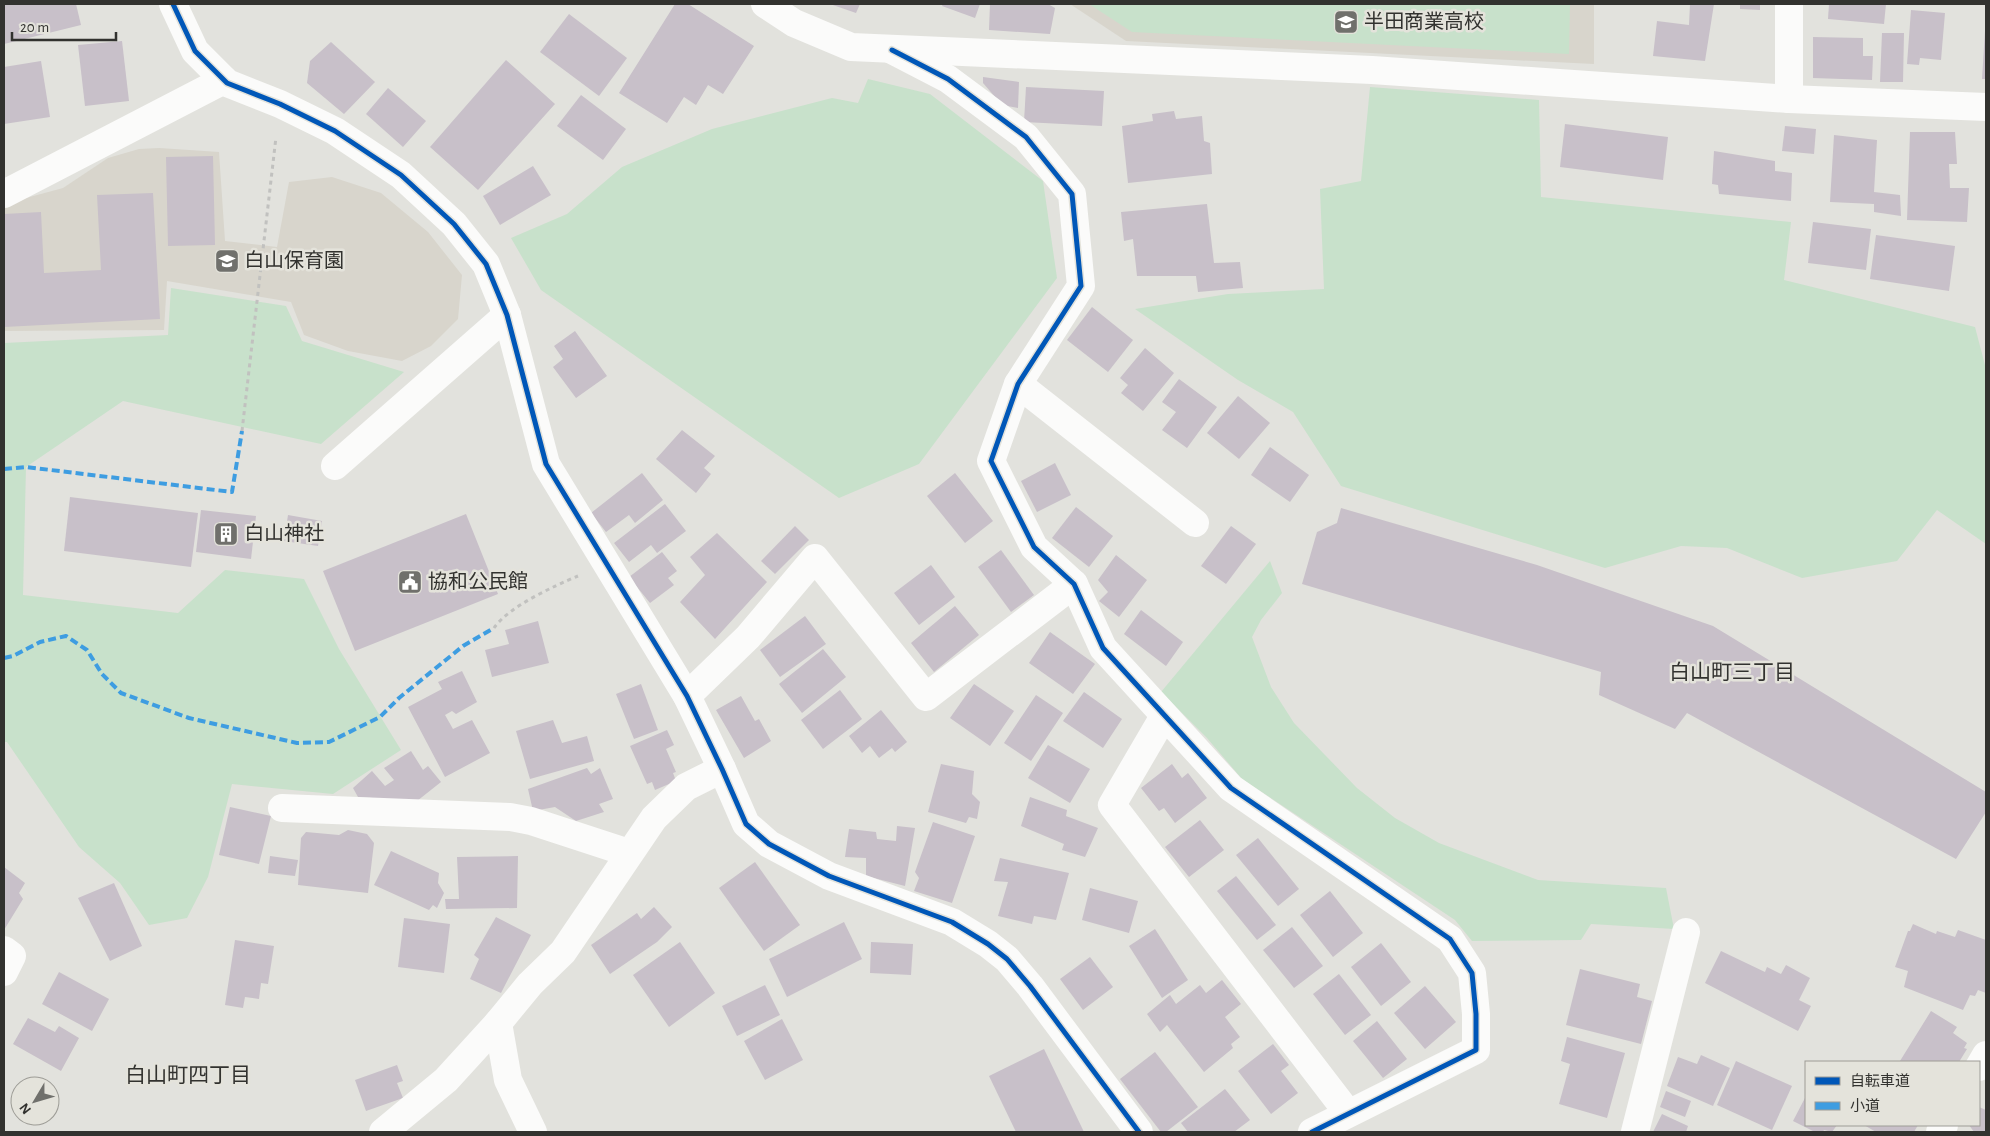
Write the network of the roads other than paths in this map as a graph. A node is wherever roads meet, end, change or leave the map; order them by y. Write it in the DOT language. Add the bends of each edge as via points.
graph roads {
  1 [pos="173,4"];
  2 [pos="765,4"];
  3 [pos="1789,4"];
  4 [pos="892,50"];
  5 [pos="224,80"];
  6 [pos="1789,99"];
  7 [pos="1986,107"];
  8 [pos="4,194"];
  9 [pos="507,316"];
  10 [pos="1018,384"];
  11 [pos="335,466"];
  12 [pos="1195,523"];
  13 [pos="1074,584"];
  14 [pos="686,696"];
  15 [pos="1164,716"];
  16 [pos="722,769"];
  17 [pos="282,808"];
  18 [pos="629,853"];
  19 [pos="1686,932"];
  20 [pos="4,950"];
  21 [pos="4,972"];
  22 [pos="498,1023"];
  23 [pos="1348,1113"];
  24 [pos="383,1132"];
  25 [pos="533,1132"];
  26 [pos="1139,1132"];
  27 [pos="1312,1132"];
  28 [pos="1635,1132"];
  1 -- 5 [label="street" via="195,51"];
  2 -- 4 [label="street" via="794,23 851,47"];
  3 -- 6 [label="street"];
  4 -- 6 [label="street" via="1372,70"];
  4 -- 10 [label="street" via="948,79 1026,137 1072,194 1081,286"];
  5 -- 8 [label="street"];
  5 -- 9 [label="street" via="335,131 401,175 447,217 486,264"];
  6 -- 7 [label="street"];
  9 -- 11 [label="street"];
  9 -- 14 [label="street" via="546,464"];
  10 -- 12 [label="street"];
  10 -- 13 [label="street" via="991,462 1034,546"];
  13 -- 14 [label="street" via="926,697 815,558 748,637"];
  13 -- 15 [label="street" via="1103,648"];
  14 -- 16 [label="street"];
  15 -- 23 [label="street" via="1112,805"];
  15 -- 23 [label="street" via="1231,788 1450,939 1472,973 1476,1050"];
  16 -- 18 [label="street" via="686,787 654,818"];
  16 -- 26 [label="street" via="746,824 769,844 829,876 952,922 1007,959"];
  17 -- 18 [label="street" via="510,817"];
  18 -- 22 [label="street" via="562,952"];
  19 -- 28 [label="street"];
  20 -- 21 [label="street" via="12,956"];
  22 -- 24 [label="street" via="446,1080"];
  22 -- 25 [label="street" via="508,1080"];
  23 -- 27 [label="street"];
}
